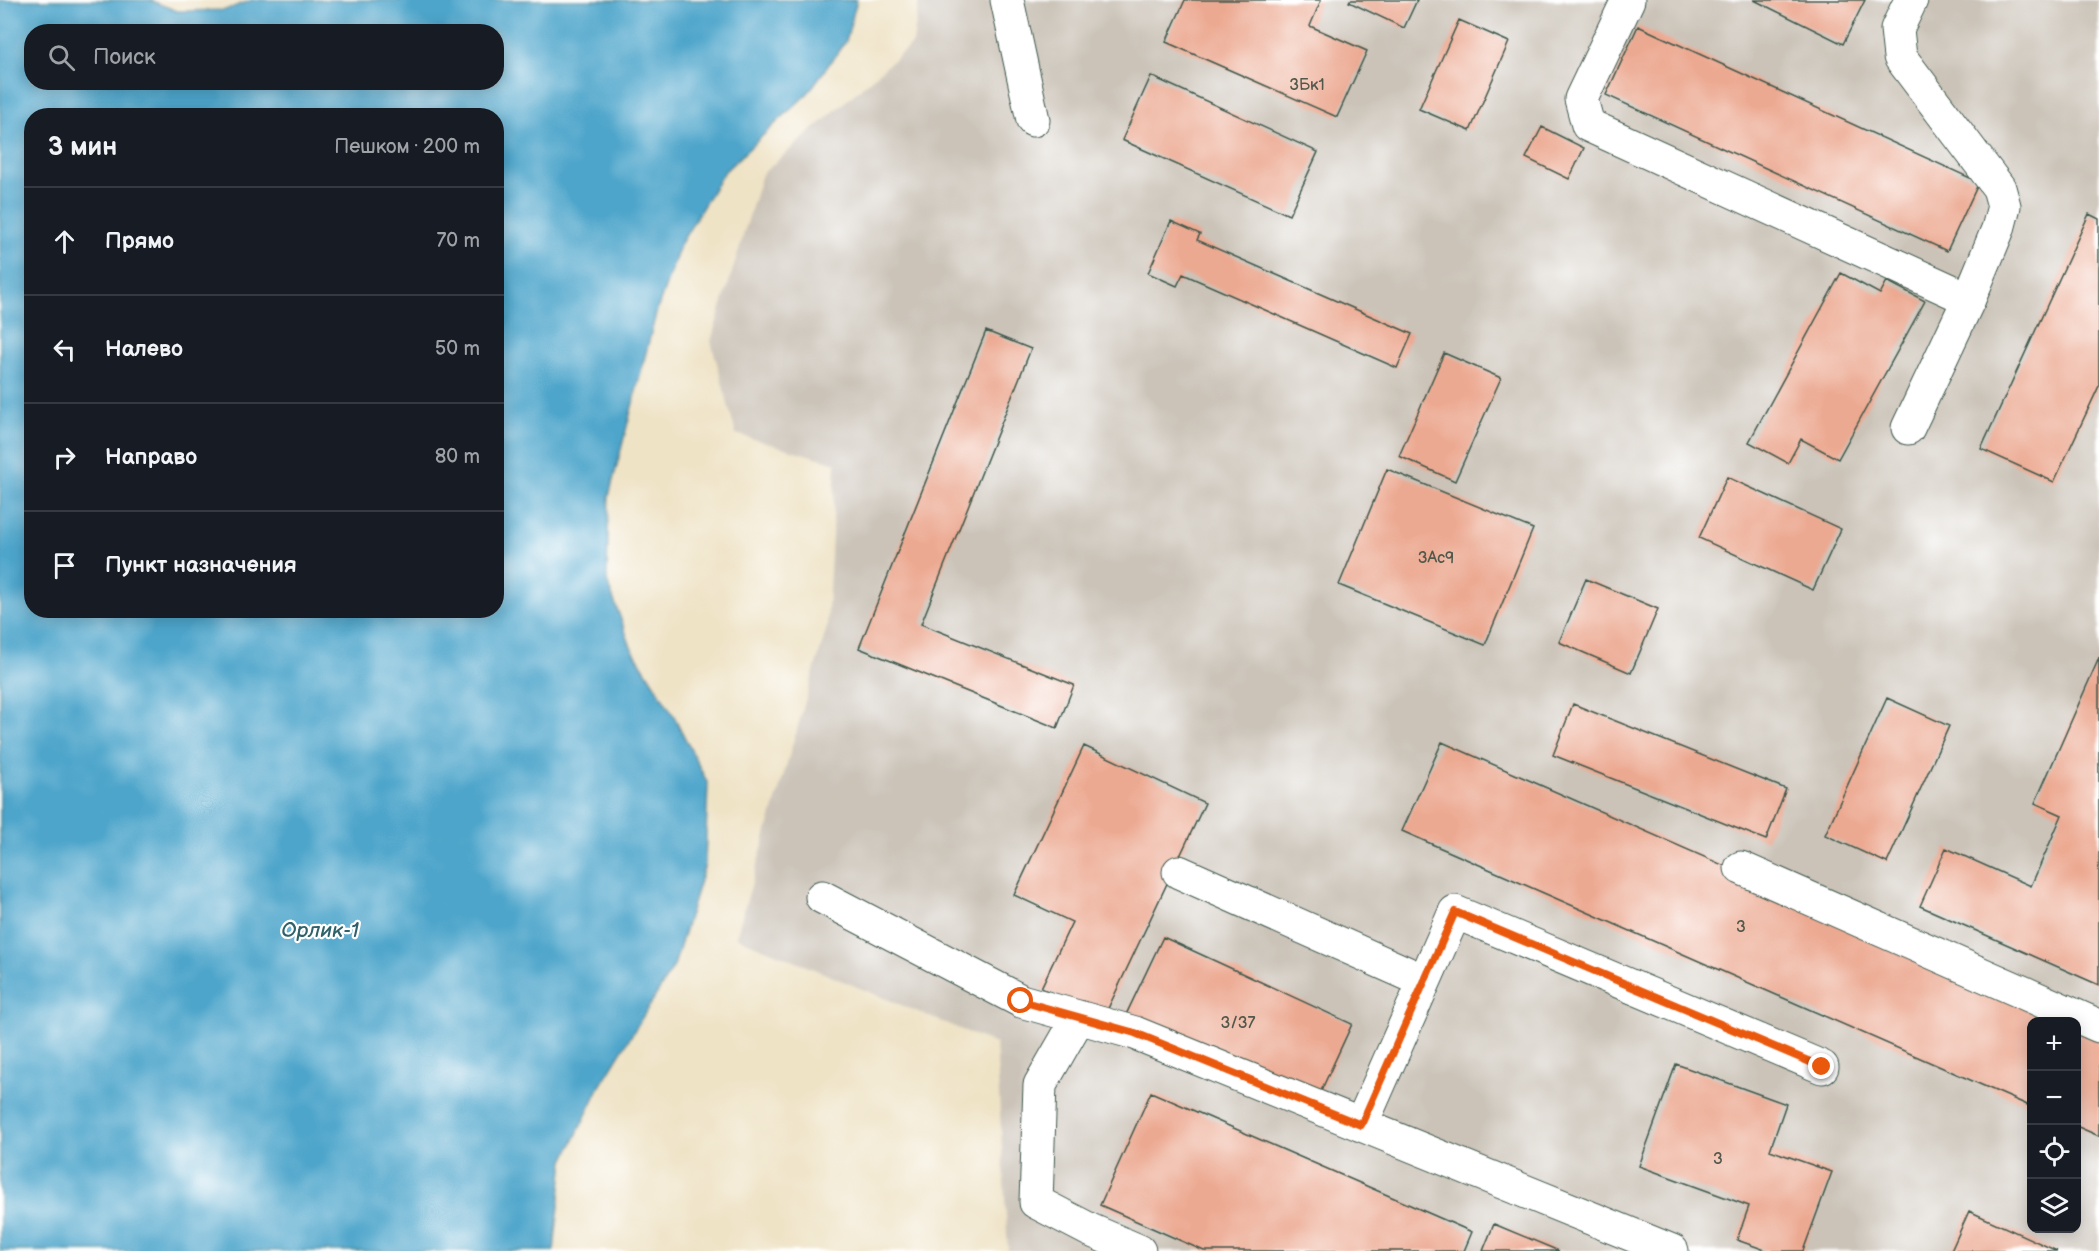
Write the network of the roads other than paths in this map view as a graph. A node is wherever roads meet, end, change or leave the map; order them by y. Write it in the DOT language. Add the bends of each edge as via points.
graph roads {
  1 [pos="1007,0"];
  2 [pos="1628,0"];
  3 [pos="1911,0"];
  4 [pos="1033,120"];
  5 [pos="1969,299"];
  6 [pos="1908,428"];
  7 [pos="1741,868"];
  8 [pos="1179,872"];
  9 [pos="822,897"];
  10 [pos="1424,981"];
  11 [pos="1079,1017"];
  12 [pos="2099,1026"];
  13 [pos="1822,1067"];
  14 [pos="1361,1125"];
  15 [pos="1139,1251"];
  16 [pos="1672,1251"];
  1 -- 4 [label="street"];
  2 -- 5 [label="street" via="1581,99 1588,125"];
  3 -- 5 [label="street" via="1897,29 1900,57 1999,188 2004,206"];
  5 -- 6 [label="street"];
  7 -- 12 [label="street"];
  8 -- 10 [label="street"];
  9 -- 11 [label="street" via="1021,1001"];
  10 -- 13 [label="street" via="1455,912"];
  10 -- 14 [label="street"];
  11 -- 14 [label="street" via="1135,1033"];
  11 -- 15 [label="street" via="1040,1085 1035,1202"];
  14 -- 16 [label="street"];
}
